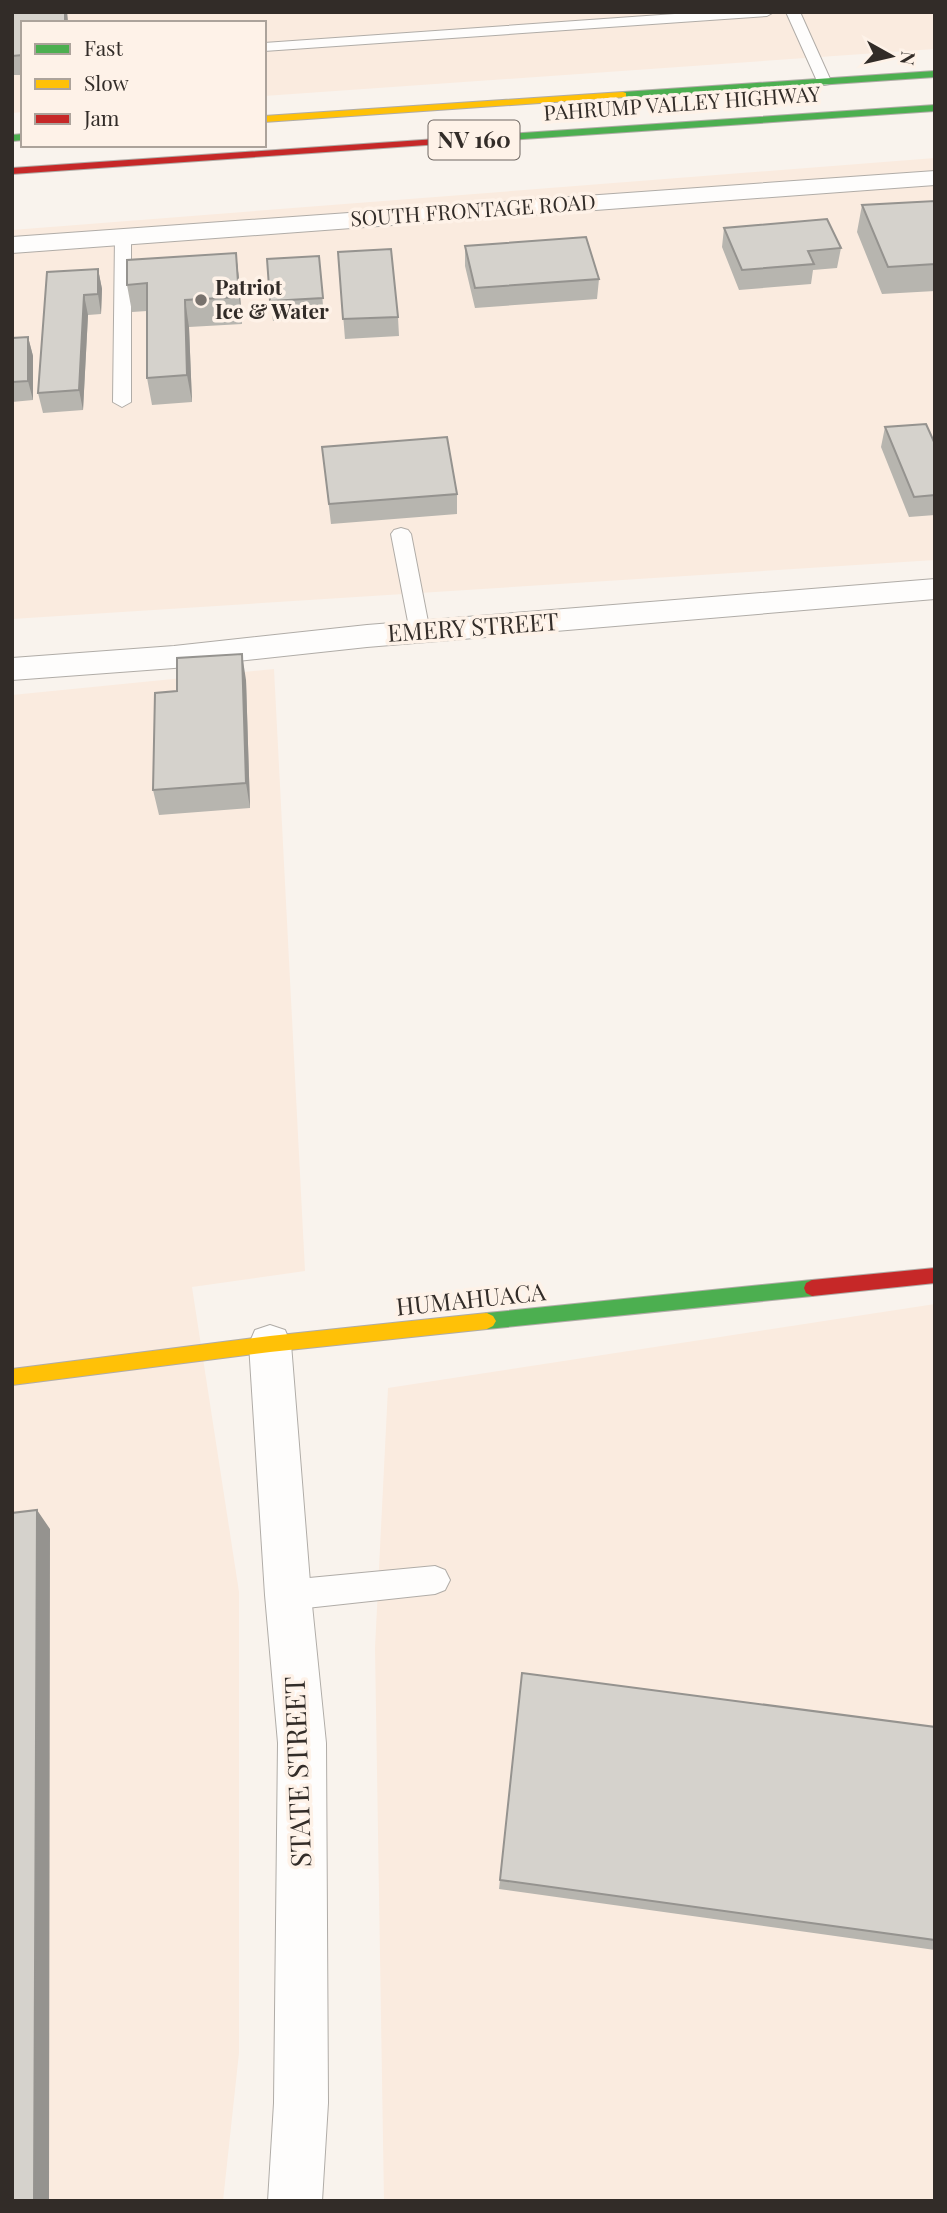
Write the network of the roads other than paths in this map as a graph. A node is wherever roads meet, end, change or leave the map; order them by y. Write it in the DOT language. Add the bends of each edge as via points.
graph roads {
  1 [pos="767,12"];
  2 [pos="793,12"];
  3 [pos="266,47"];
  4 [pos="935,74"];
  5 [pos="824,81"];
  6 [pos="742,103"];
  7 [pos="935,108"];
  8 [pos="562,118"];
  9 [pos="266,119"];
  10 [pos="492,139"];
  11 [pos="12,171"];
  12 [pos="935,178"];
  13 [pos="123,237"];
  14 [pos="12,245"];
  15 [pos="122,401"];
  16 [pos="401,534"];
  17 [pos="935,589"];
  18 [pos="420,632"];
  19 [pos="12,669"];
  20 [pos="935,1275"];
  21 [pos="270,1344"];
  22 [pos="12,1377"];
  23 [pos="435,1580"];
  24 [pos="288,1595"];
  25 [pos="295,2201"];
  1 -- 3 [label="lane"];
  2 -- 5 [label="lane"];
  4 -- 5 [label="main road, PAHRUMP VALLEY HIGHWAY / NV 160"];
  5 -- 6 [label="main road" via="825,90 816,97"];
  5 -- 9 [label="main road, PAHRUMP VALLEY HIGHWAY / NV 160"];
  7 -- 10 [label="main road, PAHRUMP VALLEY HIGHWAY / NV 160"];
  8 -- 10 [label="main road"];
  10 -- 11 [label="main road, PAHRUMP VALLEY HIGHWAY / NV 160"];
  12 -- 13 [label="street, SOUTH FRONTAGE ROAD"];
  13 -- 14 [label="street, SOUTH FRONTAGE ROAD"];
  13 -- 15 [label="lane"];
  16 -- 18 [label="lane"];
  17 -- 18 [label="street, EMERY STREET"];
  18 -- 19 [label="street, EMERY STREET"];
  20 -- 21 [label="main road, HUMAHUACA"];
  21 -- 22 [label="main road, HUMAHUACA"];
  21 -- 24 [label="street, STATE STREET"];
  23 -- 24 [label="lane"];
  24 -- 25 [label="street, STATE STREET" via="302,1743 301,2103"];
}
